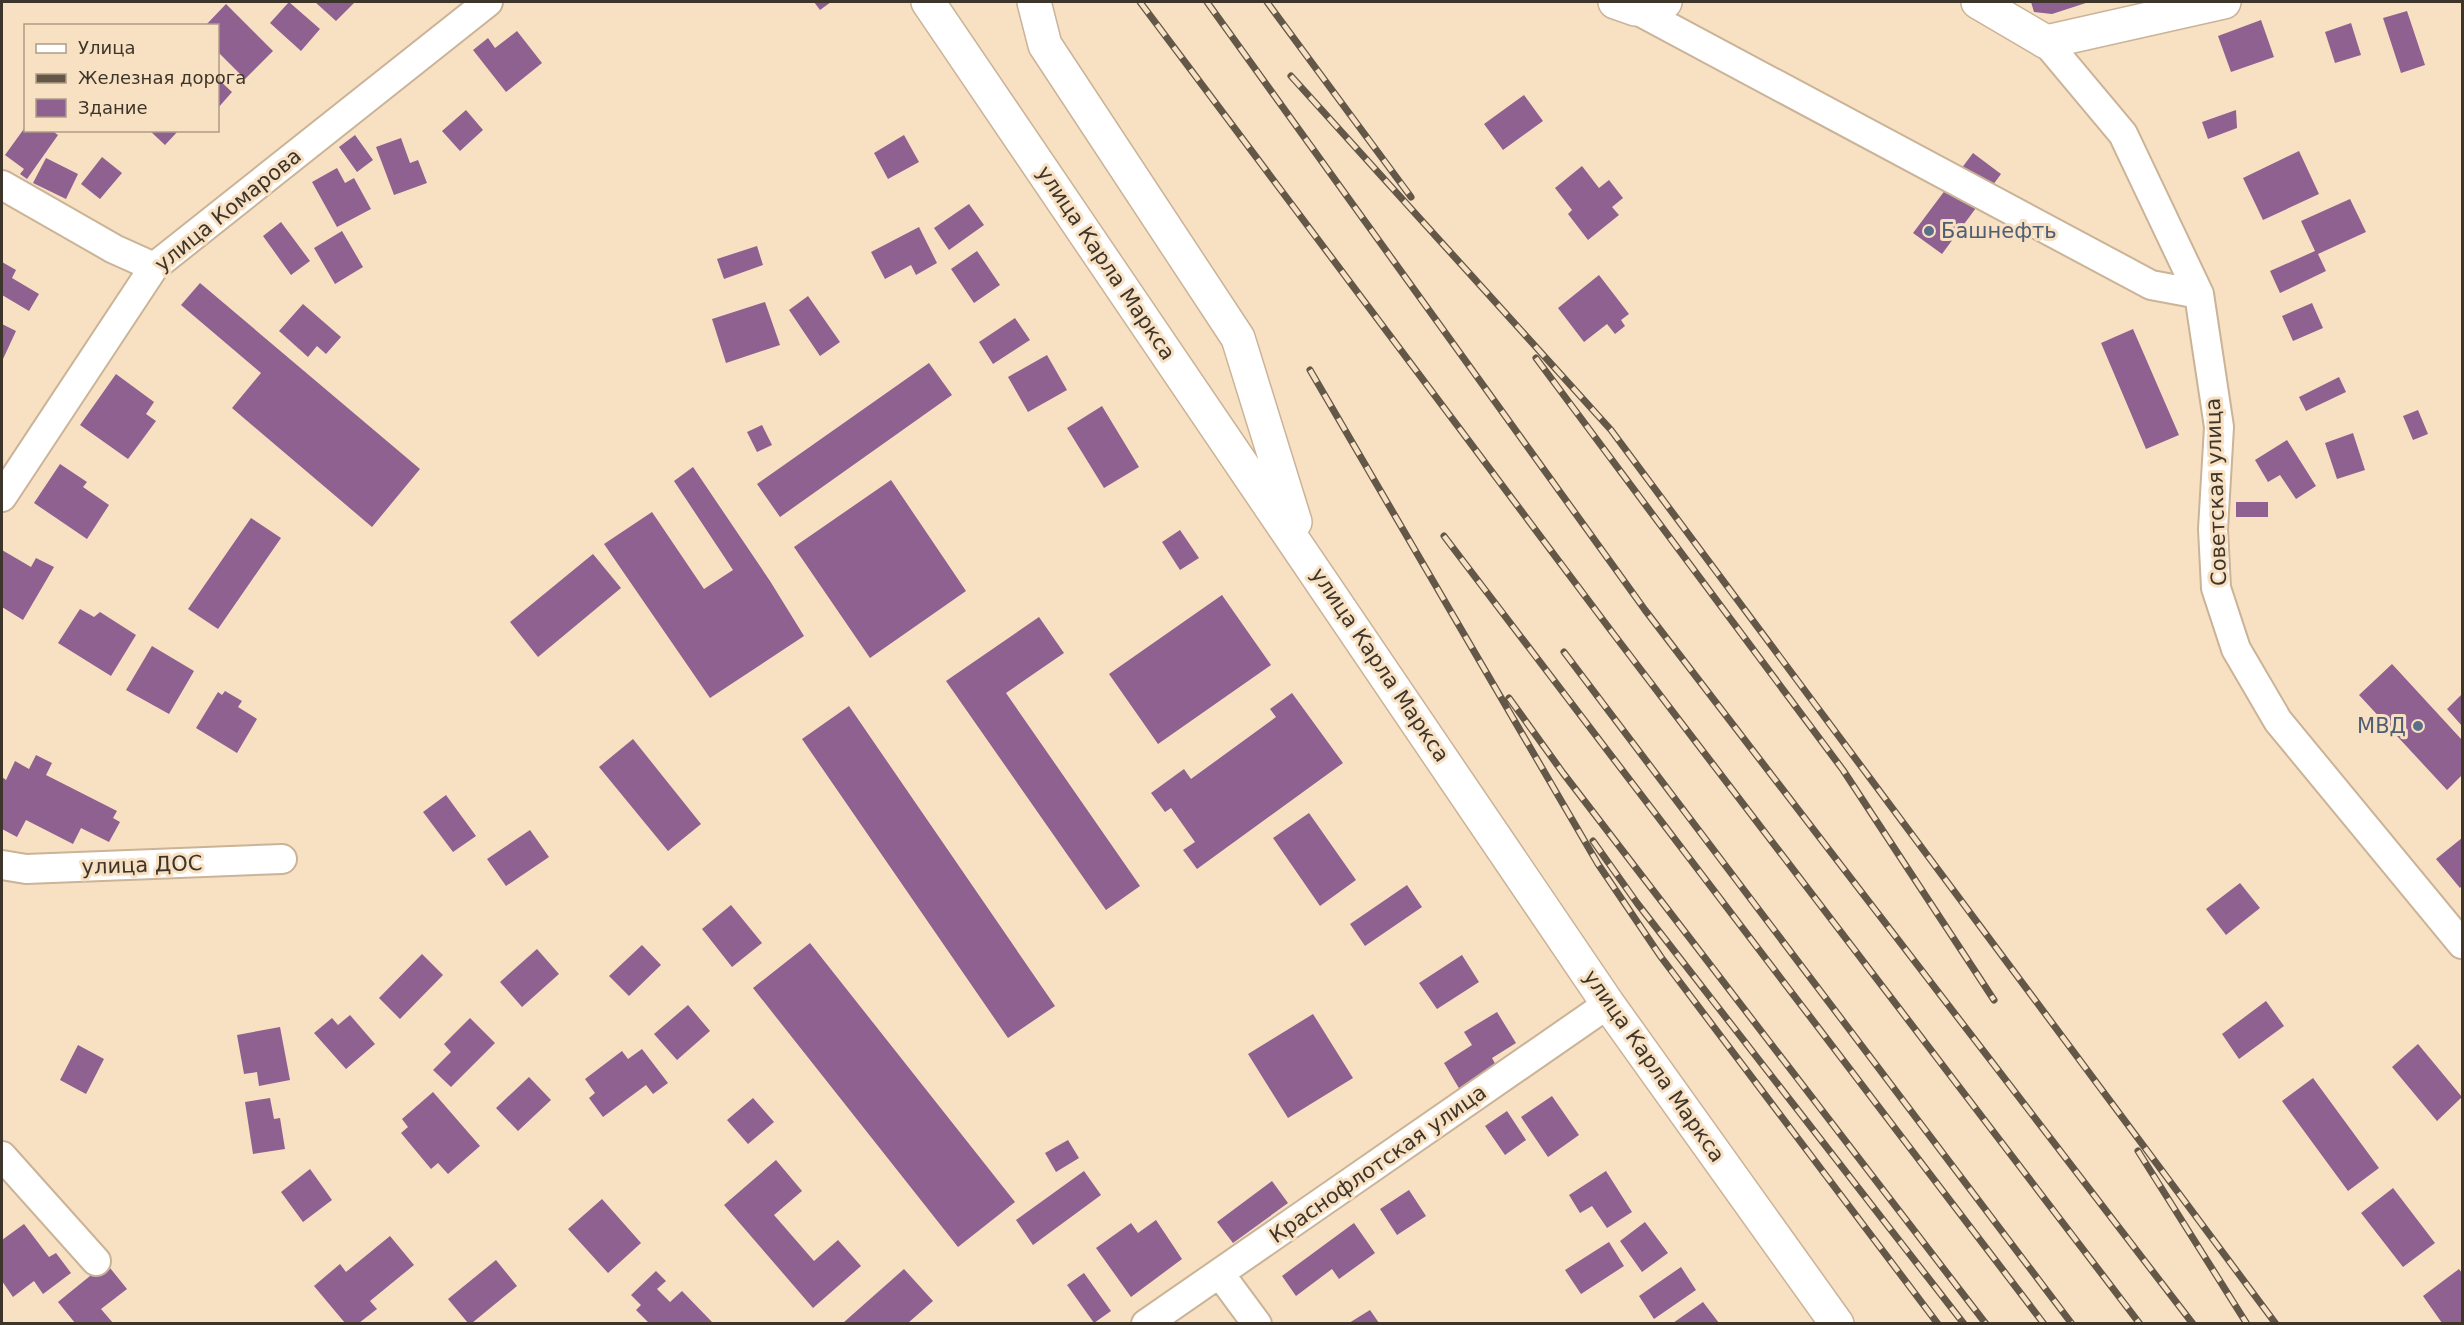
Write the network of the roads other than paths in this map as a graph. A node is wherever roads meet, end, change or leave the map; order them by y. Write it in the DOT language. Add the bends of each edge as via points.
graph roads {
  1 [pos="488,2"];
  2 [pos="928,2"];
  3 [pos="1034,2"];
  4 [pos="1978,2"];
  5 [pos="2224,2"];
  6 [pos="1638,4"];
  7 [pos="2046,42"];
  8 [pos="2,185"];
  9 [pos="154,267"];
  10 [pos="2199,294"];
  11 [pos="2,497"];
  12 [pos="1306,556"];
  13 [pos="282,859"];
  14 [pos="2,865"];
  15 [pos="2458,930"];
  16 [pos="1608,1004"];
  17 [pos="2,1156"];
  18 [pos="96,1261"];
  19 [pos="1220,1274"];
  20 [pos="1146,1323"];
  21 [pos="1257,1323"];
  22 [pos="1837,1323"];
  1 -- 9 [label="street, улица Комарова"];
  2 -- 12 [label="street, улица Карла Маркса"];
  3 -- 12 [label="street" via="1045,45 1238,338"];
  4 -- 7 [label="street"];
  5 -- 7 [label="street"];
  6 -- 10 [label="street" via="2151,285"];
  7 -- 10 [label="street, Советская улица" via="2123,134"];
  8 -- 9 [label="street" via="114,249"];
  9 -- 11 [label="street, улица Комарова"];
  10 -- 15 [label="street, Советская улица" via="2219,427 2213,530 2216,588 2236,649 2277,721"];
  12 -- 16 [label="street, улица Карла Маркса"];
  13 -- 14 [label="street, улица ДОС" via="26,869"];
  16 -- 19 [label="street, Краснофлотская улица"];
  16 -- 22 [label="street, улица Карла Маркса"];
  17 -- 18 [label="street"];
  19 -- 20 [label="street, Краснофлотская улица"];
  19 -- 21 [label="street"];
}
